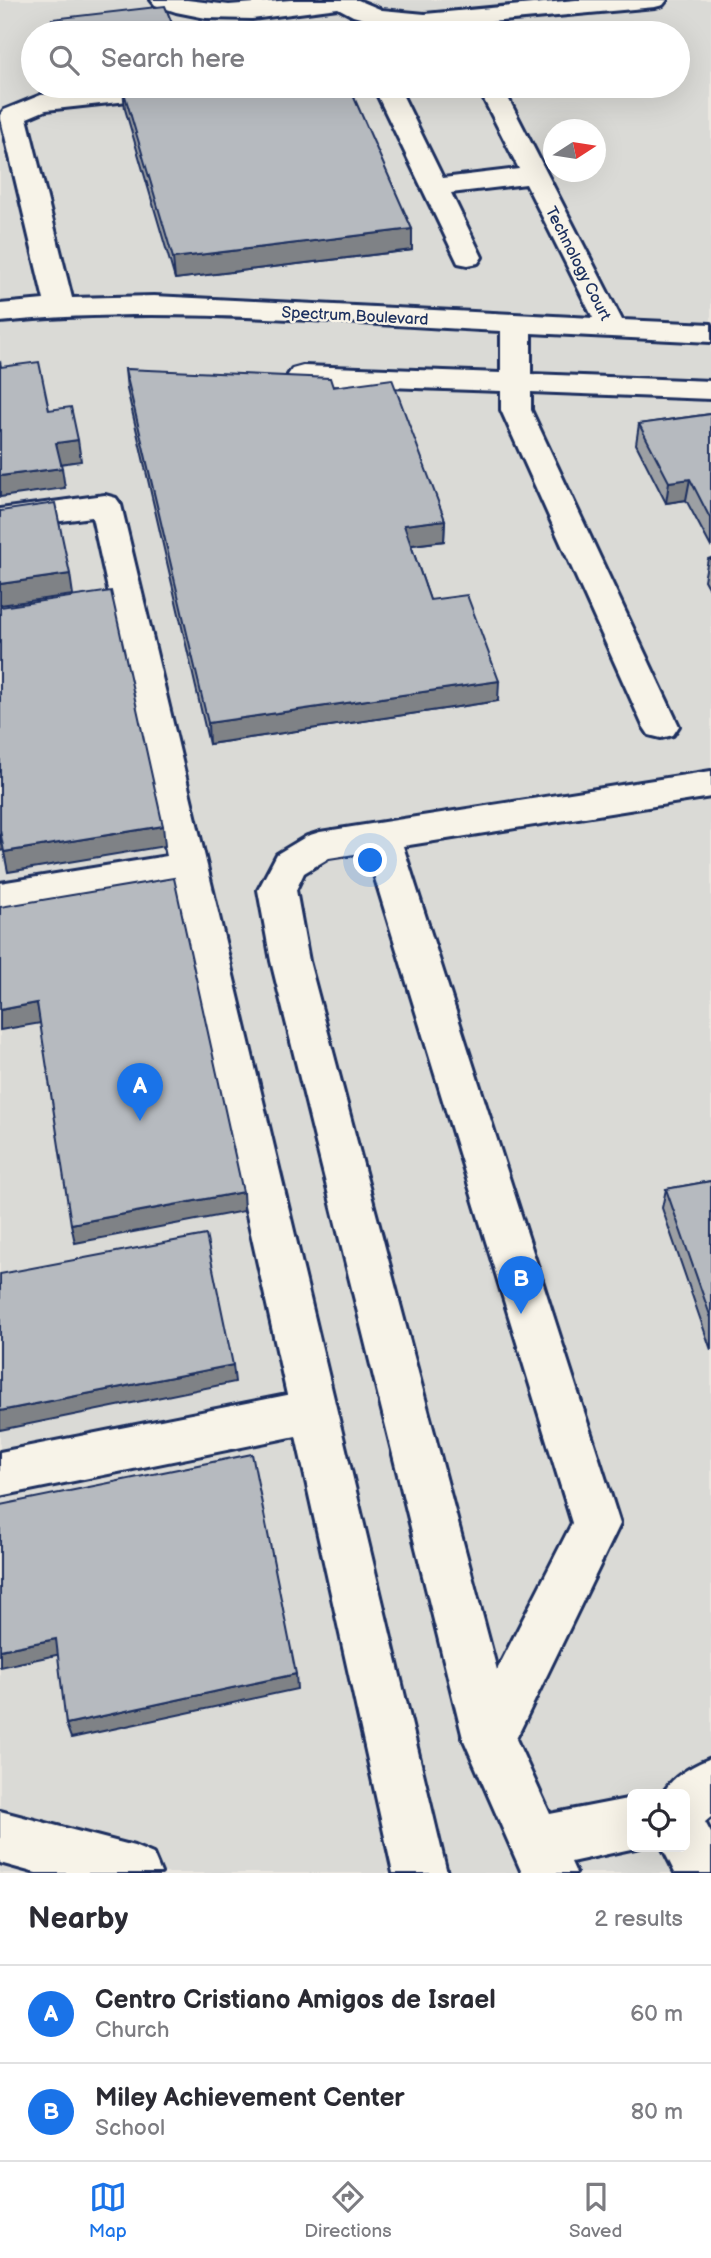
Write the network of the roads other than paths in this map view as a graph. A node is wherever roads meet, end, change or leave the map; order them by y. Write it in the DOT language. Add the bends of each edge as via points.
graph roads {
  1 [pos="163,0"];
  2 [pos="342,0"];
  3 [pos="655,0"];
  4 [pos="85,98"];
  5 [pos="392,98"];
  6 [pos="496,98"];
  7 [pos="535,175"];
  8 [pos="434,187"];
  9 [pos="468,257"];
  10 [pos="60,307"];
  11 [pos="0,313"];
  12 [pos="516,323"];
  13 [pos="612,328"];
  14 [pos="711,332"];
  15 [pos="303,374"];
  16 [pos="516,382"];
  17 [pos="711,390"];
  18 [pos="0,519"];
  19 [pos="661,726"];
  20 [pos="711,784"];
  21 [pos="382,836"];
  22 [pos="188,867"];
  23 [pos="0,897"];
  24 [pos="314,1411"];
  25 [pos="0,1474"];
  26 [pos="489,1738"];
  27 [pos="711,1784"];
  28 [pos="690,1801"];
  29 [pos="627,1826"];
  30 [pos="0,1837"];
  31 [pos="690,1848"];
  32 [pos="542,1858"];
  33 [pos="134,1873"];
  34 [pos="420,1873"];
  35 [pos="704,1873"];
  1 -- 2 [label="street" via="182,8 220,13"];
  2 -- 3 [label="street" via="354,10 388,19 425,21"];
  4 -- 10 [label="street" via="41,103 13,115"];
  5 -- 8 [label="street"];
  6 -- 7 [label="street, Technology Court"];
  7 -- 8 [label="street"];
  7 -- 13 [label="street, Technology Court"];
  8 -- 9 [label="street"];
  10 -- 11 [label="street, Spectrum Boulevard"];
  10 -- 12 [label="street, Spectrum Boulevard" via="154,305"];
  12 -- 13 [label="street, Spectrum Boulevard"];
  12 -- 16 [label="street"];
  13 -- 14 [label="street, Spectrum Boulevard"];
  15 -- 16 [label="street"];
  16 -- 17 [label="street"];
  16 -- 19 [label="street" via="516,410"];
  18 -- 22 [label="street" via="105,505"];
  20 -- 21 [label="street"];
  21 -- 26 [label="street" via="596,1524"];
  21 -- 26 [label="street" via="320,846 290,864 277,890 290,961"];
  22 -- 23 [label="street"];
  22 -- 24 [label="street"];
  24 -- 25 [label="street"];
  24 -- 34 [label="street"];
  26 -- 32 [label="street"];
  27 -- 28 [label="street"];
  29 -- 32 [label="street"];
  30 -- 33 [label="street"];
  31 -- 35 [label="street"];
}
